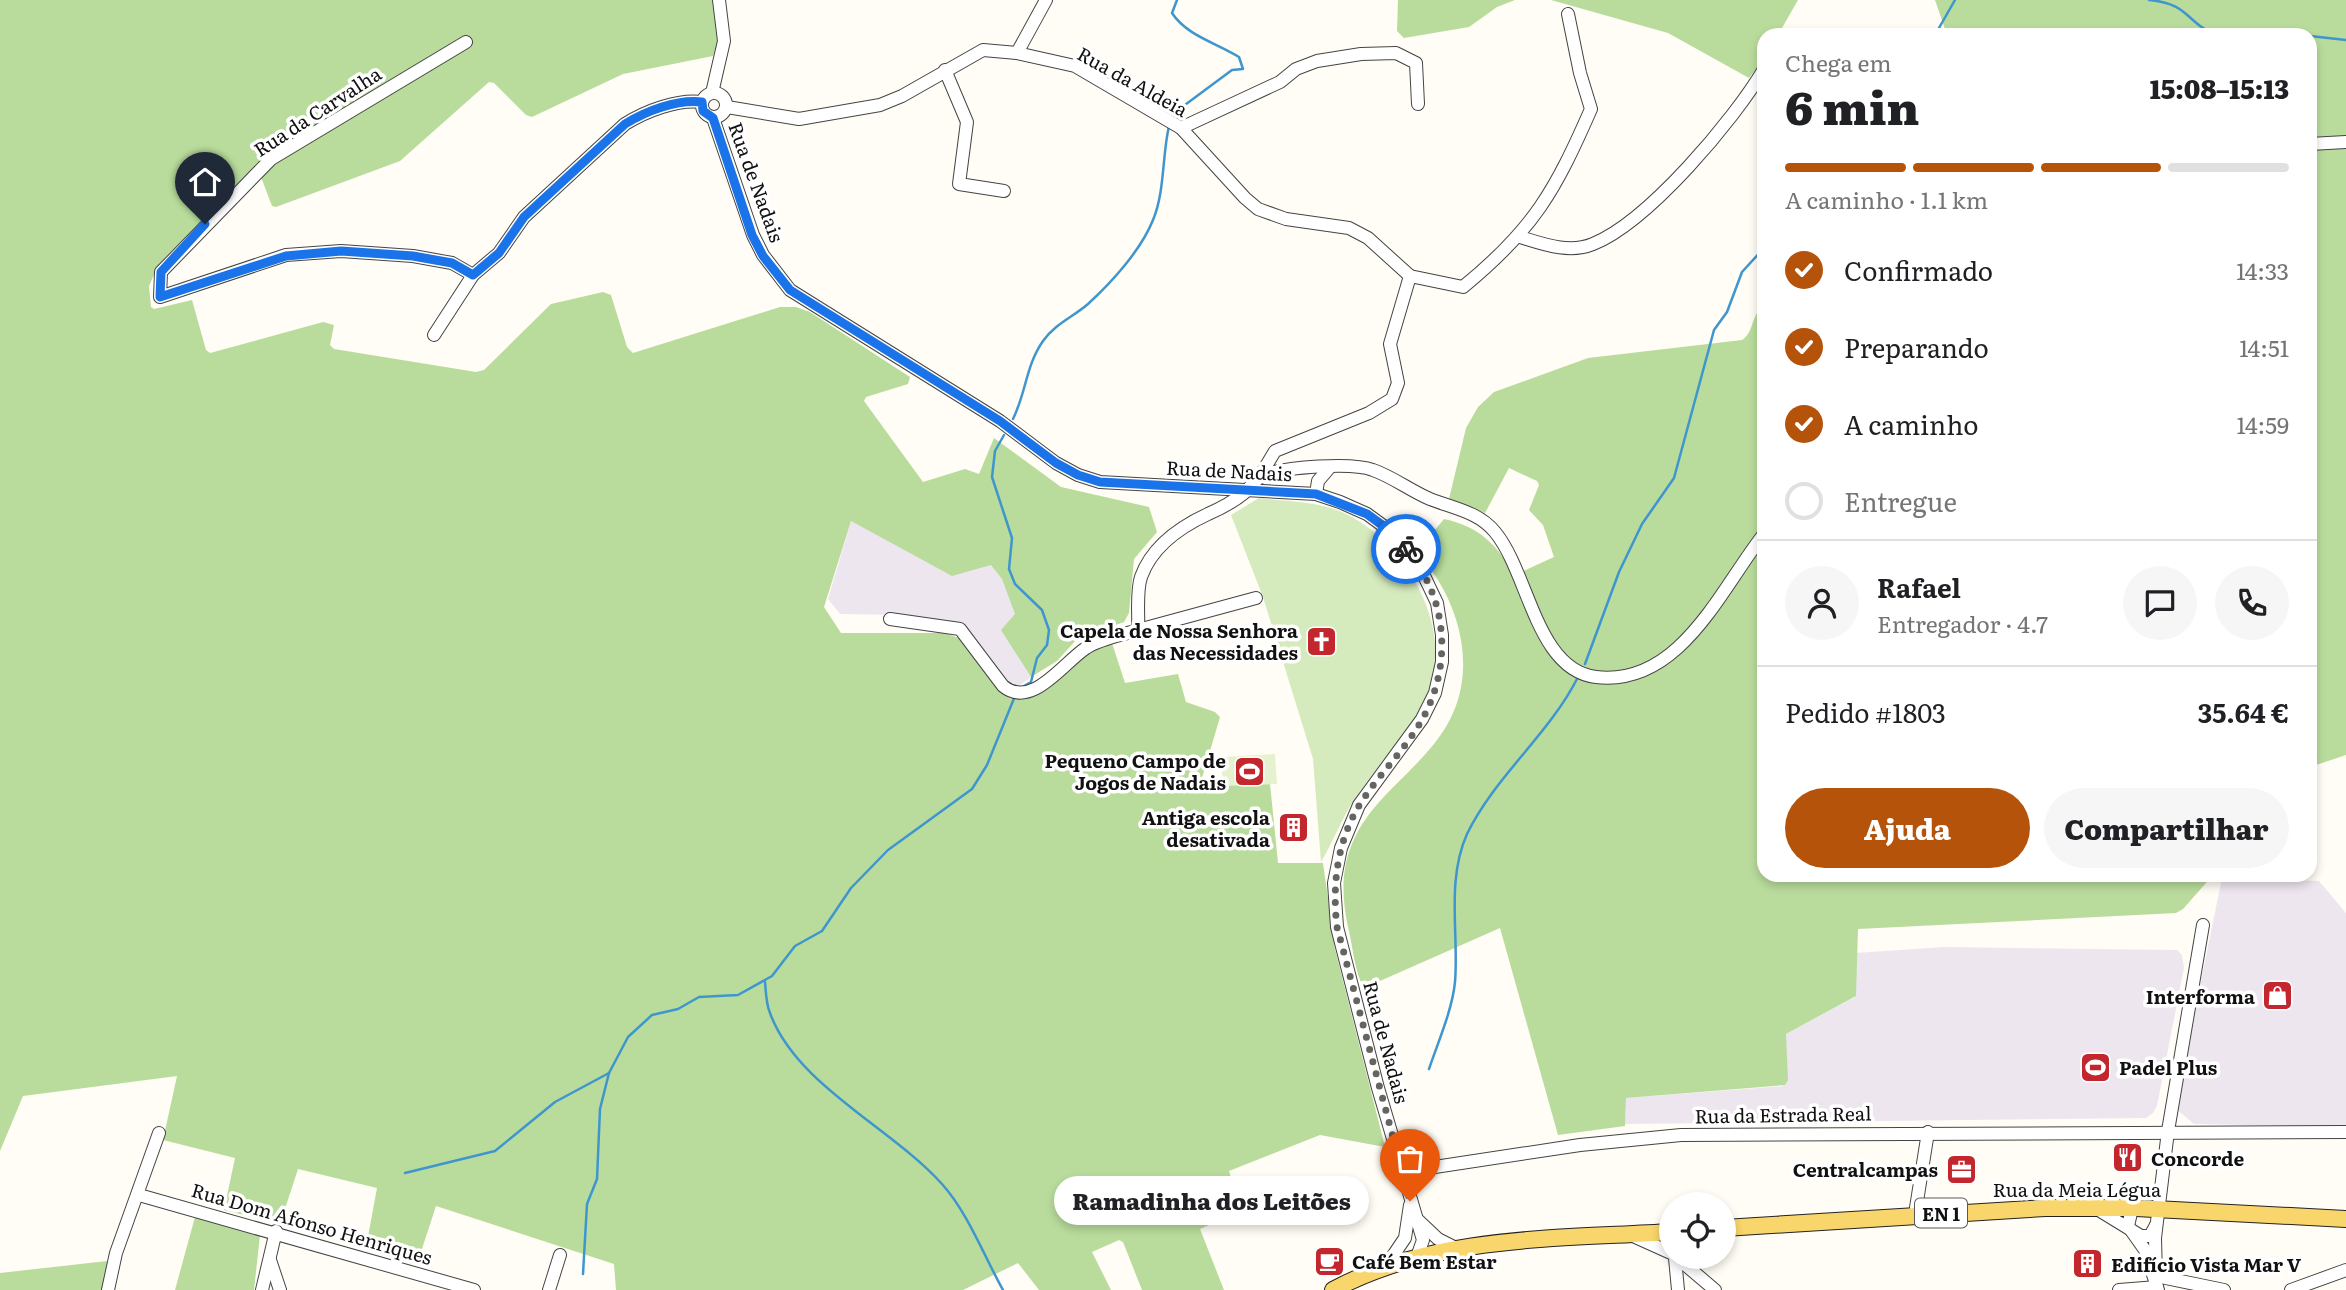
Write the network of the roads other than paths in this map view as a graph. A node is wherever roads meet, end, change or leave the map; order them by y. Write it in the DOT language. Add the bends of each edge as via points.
graph roads {
  1 [pos="719,0"];
  2 [pos="1046,0"];
  3 [pos="1568,14"];
  4 [pos="466,42"];
  5 [pos="1017,53"];
  6 [pos="946,70"];
  7 [pos="1757,80"];
  8 [pos="707,98"];
  9 [pos="1418,104"];
  10 [pos="727,107"];
  11 [pos="713,118"];
  12 [pos="1181,128"];
  13 [pos="2317,142"];
  14 [pos="2346,142"];
  15 [pos="1004,191"];
  16 [pos="1520,237"];
  17 [pos="473,275"];
  18 [pos="1410,276"];
  19 [pos="434,335"];
  20 [pos="1330,467"];
  21 [pos="1260,476"];
  22 [pos="1247,491"];
  23 [pos="1316,494"];
  24 [pos="1757,544"];
  25 [pos="1256,598"];
  26 [pos="890,619"];
  27 [pos="1138,630"];
  28 [pos="2203,925"];
  29 [pos="2168,1131"];
  30 [pos="1928,1132"];
  31 [pos="2346,1132"];
  32 [pos="159,1133"];
  33 [pos="1402,1172"];
  34 [pos="139,1195"];
  35 [pos="2096,1208"];
  36 [pos="2136,1208"];
  37 [pos="2158,1213"];
  38 [pos="1914,1214"];
  39 [pos="2346,1219"];
  40 [pos="1413,1224"];
  41 [pos="1736,1227"];
  42 [pos="276,1231"];
  43 [pos="2133,1233"];
  44 [pos="1659,1234"];
  45 [pos="1631,1235"];
  46 [pos="1456,1248"];
  47 [pos="1659,1249"];
  48 [pos="560,1255"];
  49 [pos="1414,1257"];
  50 [pos="270,1260"];
  51 [pos="1386,1266"];
  52 [pos="1674,1269"];
  53 [pos="1689,1269"];
  54 [pos="2346,1270"];
  55 [pos="2157,1285"];
  56 [pos="108,1290"];
  57 [pos="262,1290"];
  58 [pos="280,1290"];
  59 [pos="474,1290"];
  60 [pos="549,1290"];
  61 [pos="1333,1290"];
  62 [pos="1678,1290"];
  63 [pos="1715,1290"];
  64 [pos="2119,1290"];
  65 [pos="2224,1290"];
  66 [pos="2291,1290"];
  1 -- 8 [label="street" via="724,41"];
  2 -- 5 [label="street"];
  3 -- 16 [label="street" via="1591,109 1564,170"];
  4 -- 17 [label="street, Rua da Carvalha" via="271,159 161,272 160,297 286,256 341,251 452,263"];
  5 -- 6 [label="street, Rua da Aldeia" via="984,50"];
  5 -- 12 [label="street, Rua da Aldeia" via="1075,66"];
  6 -- 10 [label="street, Rua da Aldeia" via="880,105 799,119"];
  6 -- 15 [label="street" via="967,122 959,184"];
  7 -- 16 [label="street" via="1710,144 1649,205 1616,230 1592,245 1562,248"];
  8 -- 10 [label="street" via="722,96"];
  8 -- 11 [label="street" via="703,111"];
  8 -- 17 [label="street" via="653,111 625,124 524,217 499,253"];
  9 -- 12 [label="street" via="1416,63 1396,54 1361,54 1306,65"];
  10 -- 11 [label="street"];
  11 -- 22 [label="street, Rua de Nadais" via="763,256 790,290 808,303 1000,421 1078,475 1100,482"];
  12 -- 18 [label="street, Rua da Aldeia" via="1258,209 1286,219 1349,228 1368,238"];
  13 -- 14 [label="street"];
  16 -- 18 [label="street" via="1463,287"];
  17 -- 19 [label="street"];
  18 -- 21 [label="street" via="1390,344 1398,383 1392,399 1275,451"];
  20 -- 21 [label="street" via="1289,468"];
  20 -- 23 [label="street" via="1318,481"];
  20 -- 24 [label="street" via="1371,468 1481,519 1515,564 1550,648 1567,667 1595,677 1629,676 1662,661 1698,627"];
  21 -- 22 [label="street"];
  22 -- 23 [label="street, Rua de Nadais"];
  22 -- 27 [label="street" via="1229,505 1187,524 1156,549 1140,579"];
  23 -- 33 [label="street, Rua de Nadais" via="1367,514 1393,533 1423,571 1437,603 1443,635 1435,693 1422,719 1359,805 1341,848 1334,883 1337,927"];
  25 -- 27 [label="street"];
  26 -- 27 [label="street" via="960,629 1003,686 1021,694 1057,674 1086,647"];
  28 -- 29 [label="street"];
  29 -- 30 [label="street, Rua da Estrada Real"];
  29 -- 31 [label="street, Rua da Estrada Real"];
  29 -- 37 [label="street"];
  30 -- 33 [label="street, Rua da Estrada Real" via="1681,1135"];
  30 -- 38 [label="street"];
  32 -- 34 [label="street"];
  33 -- 40 [label="street, Rua de Nadais"];
  34 -- 42 [label="street, Rua Dom Afonso Henriques"];
  34 -- 56 [label="street" via="116,1253"];
  35 -- 36 [label="main road, Rua da Meia Légua / EN 1"];
  35 -- 38 [label="main road, Rua da Meia Légua / EN 1"];
  35 -- 43 [label="street"];
  36 -- 37 [label="main road, Rua da Meia Légua / EN 1"];
  36 -- 43 [label="street" via="2128,1221"];
  37 -- 39 [label="main road, Rua da Meia Légua / EN 1"];
  37 -- 43 [label="street" via="2150,1236"];
  37 -- 55 [label="street"];
  38 -- 41 [label="main road, Rua da Meia Légua / EN 1"];
  40 -- 46 [label="street"];
  40 -- 49 [label="street, Rua de Nadais" via="1423,1240"];
  40 -- 51 [label="street, Rua de Nadais"];
  42 -- 50 [label="street"];
  42 -- 59 [label="street, Rua Dom Afonso Henriques"];
  43 -- 55 [label="street" via="2146,1250"];
  44 -- 45 [label="main road"];
  45 -- 46 [label="main road"];
  45 -- 47 [label="street"];
  46 -- 49 [label="main road"];
  48 -- 60 [label="street"];
  49 -- 51 [label="main road"];
  50 -- 57 [label="street"];
  50 -- 58 [label="street"];
  51 -- 61 [label="main road"];
  52 -- 62 [label="street"];
  53 -- 63 [label="street"];
  54 -- 66 [label="street"];
  55 -- 64 [label="street"];
  55 -- 65 [label="street"];
}
